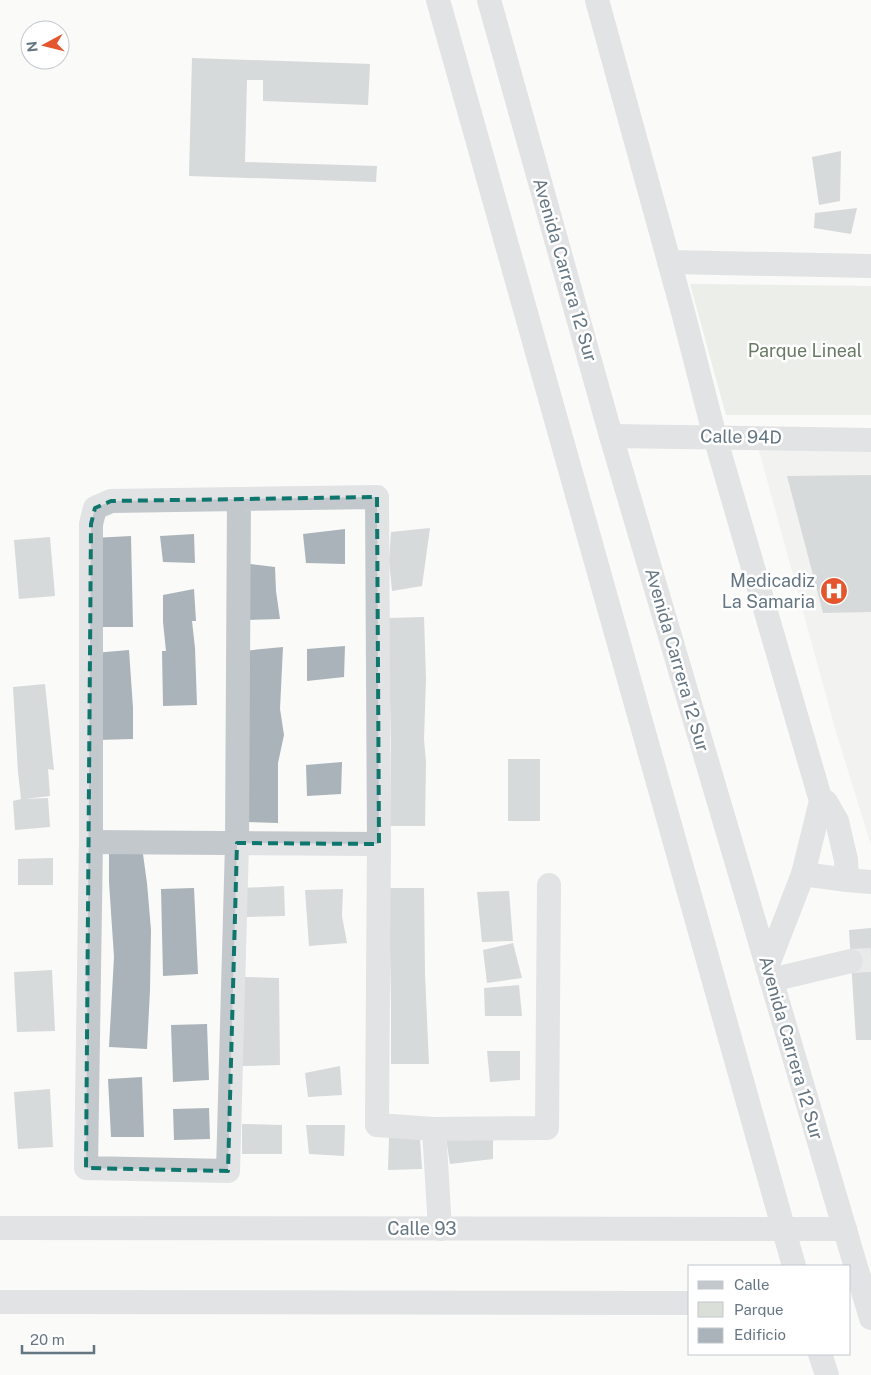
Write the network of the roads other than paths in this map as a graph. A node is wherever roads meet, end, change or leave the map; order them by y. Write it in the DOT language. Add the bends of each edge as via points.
graph roads {
  1 [pos="438,0"];
  2 [pos="489,0"];
  3 [pos="597,0"];
  4 [pos="669,262"];
  5 [pos="871,266"];
  6 [pos="611,436"];
  7 [pos="715,437"];
  8 [pos="871,440"];
  9 [pos="238,499"];
  10 [pos="822,801"];
  11 [pos="90,842"];
  12 [pos="237,843"];
  13 [pos="379,844"];
  14 [pos="803,874"];
  15 [pos="848,880"];
  16 [pos="871,882"];
  17 [pos="549,885"];
  18 [pos="851,961"];
  19 [pos="769,974"];
  20 [pos="434,1129"];
  21 [pos="0,1228"];
  22 [pos="440,1229"];
  23 [pos="782,1229"];
  24 [pos="845,1229"];
  25 [pos="794,1265"];
  26 [pos="0,1302"];
  27 [pos="688,1303"];
  28 [pos="863,1309"];
  29 [pos="820,1355"];
  30 [pos="827,1375"];
  1 -- 23 [label="street"];
  2 -- 6 [label="street, Avenida Carrera 12 Sur"];
  3 -- 4 [label="street"];
  4 -- 5 [label="street"];
  4 -- 7 [label="street"];
  6 -- 7 [label="street, Calle 94D"];
  6 -- 19 [label="street, Avenida Carrera 12 Sur"];
  7 -- 8 [label="street, Calle 94D"];
  7 -- 10 [label="street"];
  9 -- 11 [label="street" via="111,501 95,508 91,524"];
  9 -- 12 [label="street"];
  9 -- 13 [label="street" via="377,497"];
  10 -- 14 [label="street"];
  10 -- 15 [label="street" via="826,802 837,821"];
  11 -- 12 [label="street"];
  11 -- 12 [label="street" via="86,1168 228,1171"];
  12 -- 13 [label="street"];
  13 -- 20 [label="street" via="377,1125"];
  14 -- 15 [label="street"];
  14 -- 19 [label="street"];
  15 -- 16 [label="street"];
  17 -- 20 [label="street" via="547,1128"];
  18 -- 19 [label="street"];
  19 -- 24 [label="street, Avenida Carrera 12 Sur"];
  20 -- 22 [label="street"];
  21 -- 22 [label="street, Calle 93"];
  22 -- 23 [label="street, Calle 93"];
  23 -- 24 [label="street, Calle 93"];
  23 -- 25 [label="street"];
  24 -- 28 [label="street, Avenida Carrera 12 Sur"];
  26 -- 27 [label="street"];
  29 -- 30 [label="street"];
}
